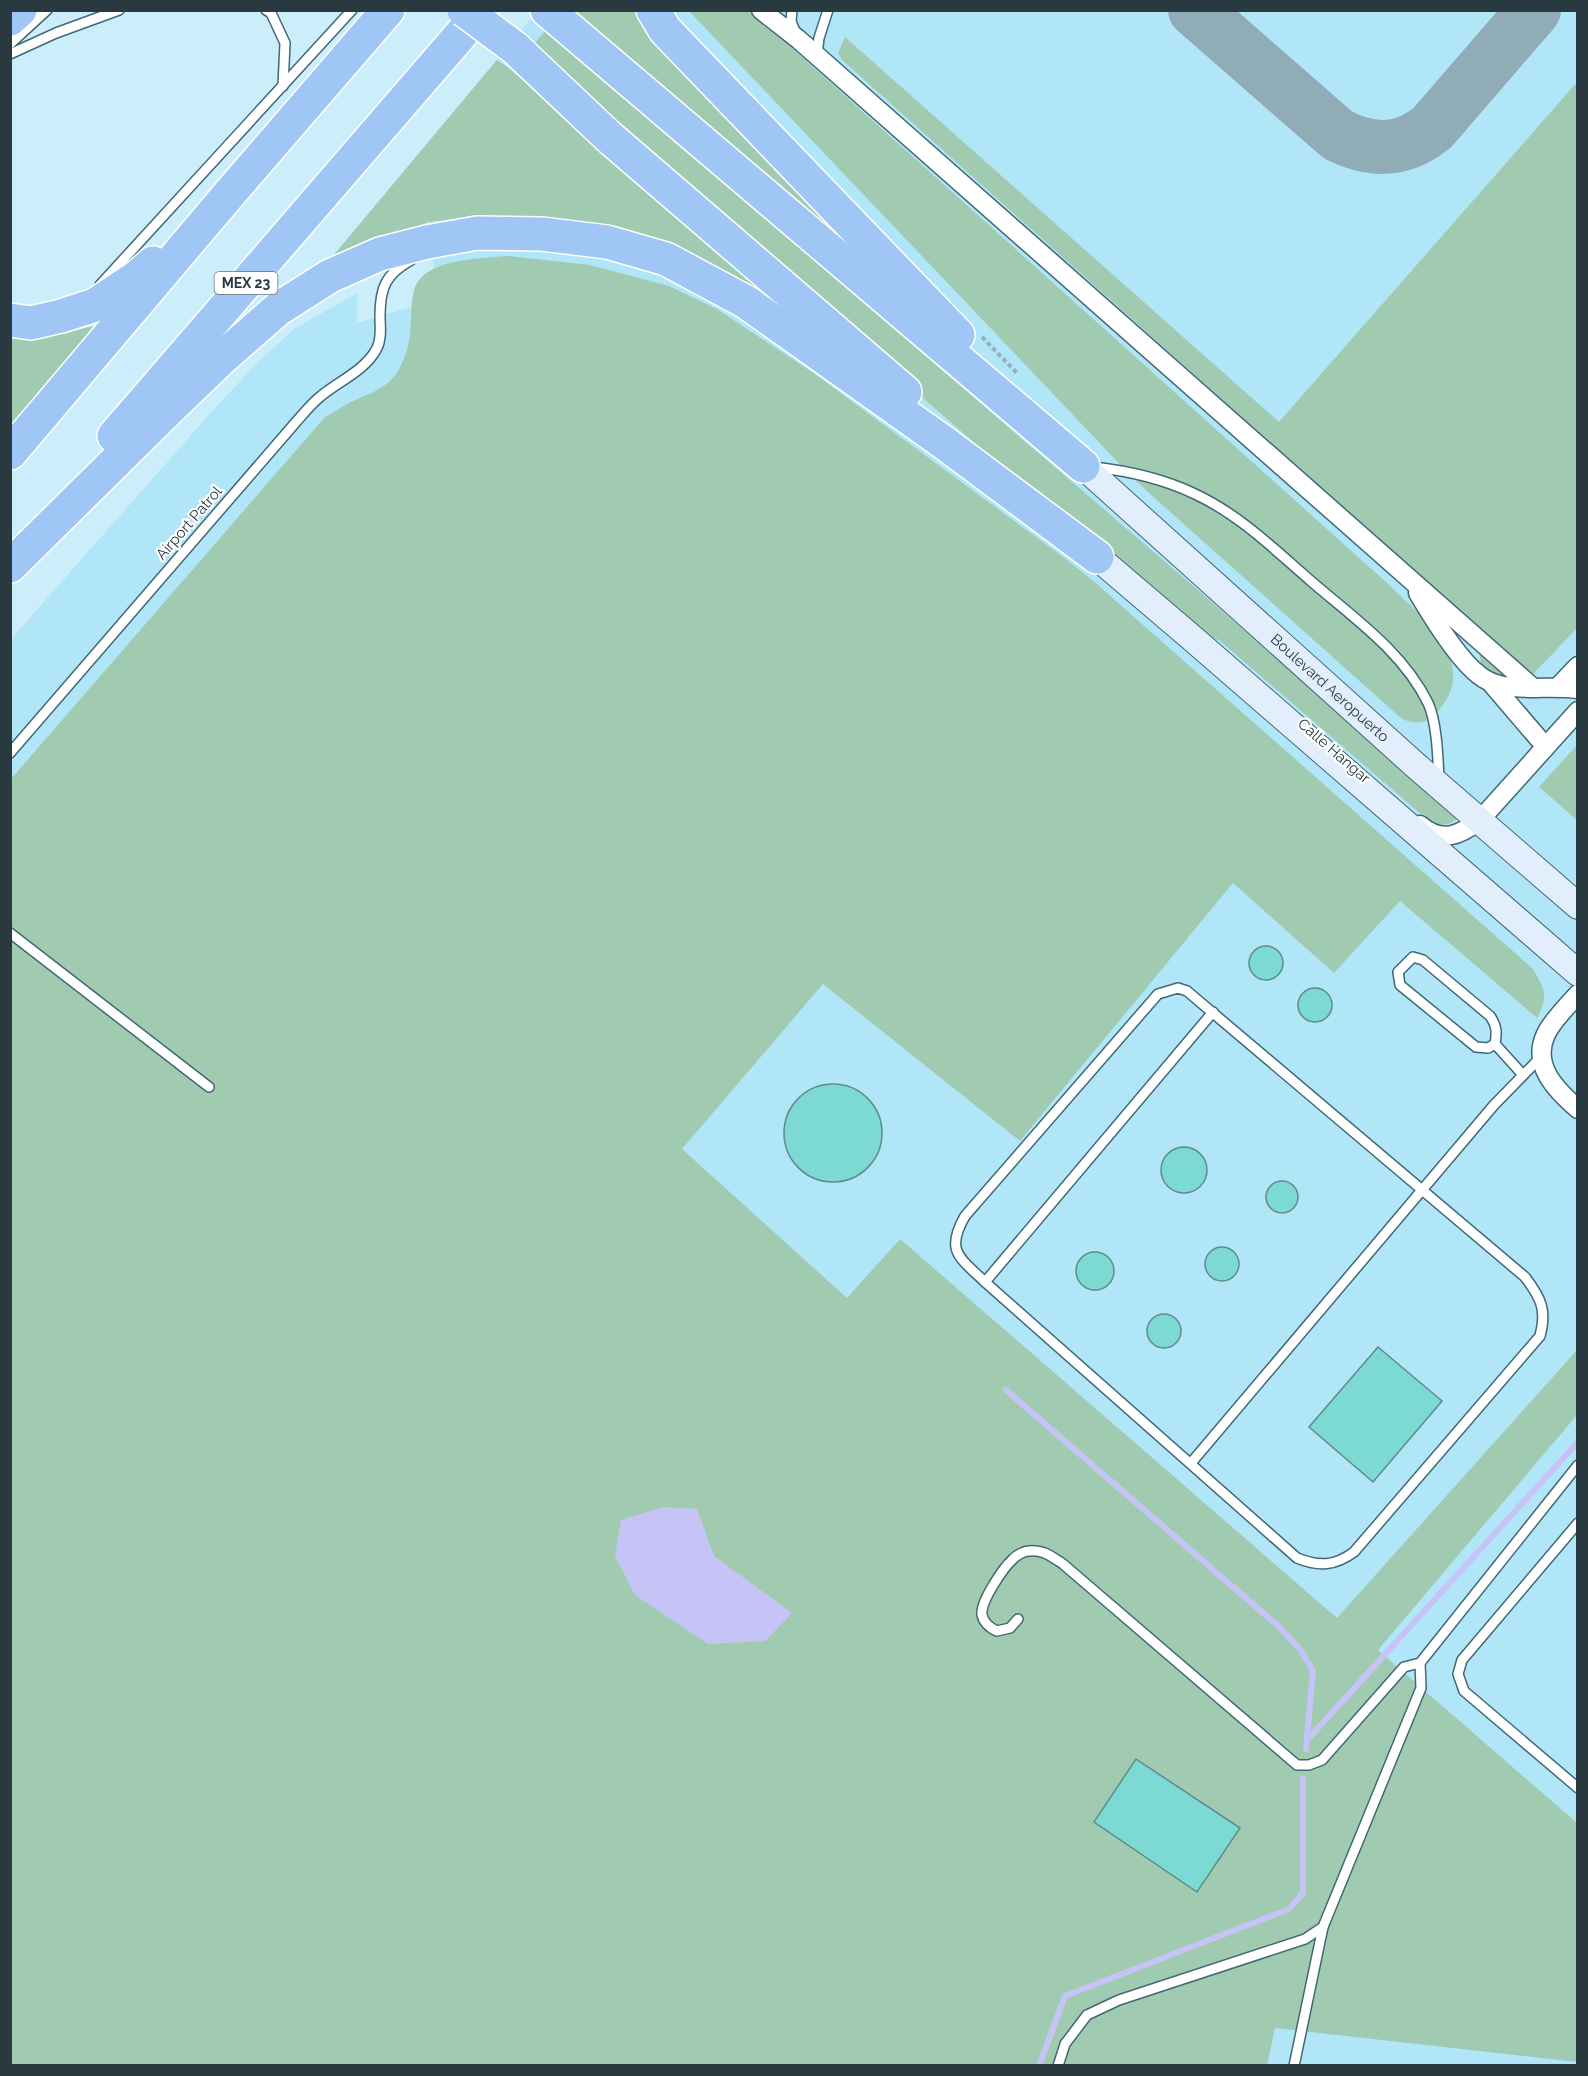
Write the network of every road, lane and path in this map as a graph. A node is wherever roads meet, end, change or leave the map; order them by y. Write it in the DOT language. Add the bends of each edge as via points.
graph roads {
  1 [pos="20,10"];
  2 [pos="47,10"];
  3 [pos="119,10"];
  4 [pos="266,10"];
  5 [pos="352,10"];
  6 [pos="388,10"];
  7 [pos="464,10"];
  8 [pos="482,10"];
  9 [pos="653,10"];
  10 [pos="761,10"];
  11 [pos="792,10"];
  12 [pos="828,10"];
  13 [pos="548,11"];
  14 [pos="10,19"];
  15 [pos="798,39"];
  16 [pos="10,44"];
  17 [pos="10,54"];
  18 [pos="816,55"];
  19 [pos="284,86"];
  20 [pos="230,193"];
  21 [pos="477,233"];
  22 [pos="76,311"];
  23 [pos="10,320"];
  24 [pos="10,453"];
  25 [pos="1083,466"];
  26 [pos="10,555"];
  27 [pos="1097,557"];
  28 [pos="10,566"];
  29 [pos="1409,579"];
  30 [pos="1192,638"];
  31 [pos="1578,666"];
  32 [pos="1491,682"];
  33 [pos="1531,687"];
  34 [pos="1558,687"];
  35 [pos="1578,689"];
  36 [pos="1578,711"];
  37 [pos="1545,746"];
  38 [pos="10,753"];
  39 [pos="1439,785"];
  40 [pos="1480,820"];
  41 [pos="1578,906"];
  42 [pos="10,933"];
  43 [pos="1578,973"];
  44 [pos="1578,994"];
  45 [pos="1213,1012"];
  46 [pos="1495,1044"];
  47 [pos="1540,1058"];
  48 [pos="1523,1075"];
  49 [pos="208,1087"];
  50 [pos="1578,1108"];
  51 [pos="1422,1190"];
  52 [pos="985,1281"];
  53 [pos="1191,1462"];
  54 [pos="1578,1465"];
  55 [pos="1578,1523"];
  56 [pos="1018,1618"];
  57 [pos="1420,1663"];
  58 [pos="1578,1788"];
  59 [pos="1323,1927"];
  60 [pos="1058,2066"];
  61 [pos="1294,2066"];
  1 -- 14 [label="highway"];
  2 -- 16 [label="lane"];
  3 -- 17 [label="lane"];
  4 -- 19 [label="lane" via="285,43"];
  5 -- 19 [label="lane"];
  6 -- 20 [label="highway"];
  7 -- 27 [label="highway, bridge" via="515,48 609,137"];
  8 -- 26 [label="highway, MEX 23"];
  9 -- 25 [label="highway" via="665,30"];
  10 -- 15 [label="street"];
  11 -- 15 [label="lane" via="793,30"];
  12 -- 18 [label="lane"];
  13 -- 25 [label="highway"];
  15 -- 18 [label="street"];
  18 -- 29 [label="street"];
  19 -- 22 [label="lane"];
  20 -- 22 [label="highway" via="137,277 94,305"];
  20 -- 24 [label="highway"];
  21 -- 27 [label="highway" via="542,234 607,242 666,259 746,302"];
  21 -- 28 [label="highway" via="380,254 330,276 278,309 179,399"];
  21 -- 38 [label="lane, Airport Patrol" via="421,254 387,279 381,296 377,348 364,365 320,397 296,422"];
  22 -- 23 [label="highway" via="31,323"];
  25 -- 39 [label="street, Boulevard Aeropuerto"];
  25 -- 39 [label="lane" via="1164,480 1239,518 1393,652 1429,706 1437,743"];
  27 -- 30 [label="street"];
  29 -- 32 [label="street" via="1461,655 1477,674"];
  29 -- 33 [label="street"];
  30 -- 40 [label="street, Calle Hangar" via="1222,654 1431,833 1450,836"];
  30 -- 43 [label="street"];
  31 -- 34 [label="street"];
  32 -- 33 [label="street"];
  32 -- 37 [label="street"];
  33 -- 34 [label="street"];
  34 -- 35 [label="street"];
  36 -- 37 [label="street, Calle Hangar"];
  37 -- 40 [label="street, Calle Hangar"];
  39 -- 40 [label="street, Boulevard Aeropuerto"];
  40 -- 41 [label="street, Boulevard Aeropuerto"];
  42 -- 49 [label="lane"];
  44 -- 47 [label="street" via="1546,1034"];
  45 -- 51 [label="lane"];
  45 -- 52 [label="lane"];
  45 -- 52 [label="lane" via="1187,991 1172,989 1158,994 966,1216 958,1229 956,1249"];
  46 -- 46 [label="lane" via="1476,1047 1400,985 1401,967 1413,957 1423,960 1490,1016 1497,1030"];
  46 -- 48 [label="lane"];
  47 -- 48 [label="lane"];
  47 -- 50 [label="street" via="1559,1093"];
  48 -- 51 [label="lane"];
  51 -- 53 [label="lane"];
  51 -- 53 [label="lane" via="1525,1277 1538,1293 1544,1322 1540,1336 1354,1552 1335,1564 1322,1565 1297,1558"];
  52 -- 53 [label="lane"];
  54 -- 57 [label="lane"];
  55 -- 58 [label="lane" via="1462,1660 1458,1674 1464,1691"];
  56 -- 57 [label="lane" via="1010,1628 997,1631 987,1626 982,1614 984,1604 1012,1559 1028,1551 1044,1552 1063,1564 1296,1765 1322,1760 1404,1668"];
  57 -- 59 [label="lane" via="1421,1688"];
  59 -- 60 [label="lane" via="1305,1939 1119,2000 1087,2015 1065,2044"];
  59 -- 61 [label="lane"];
}
